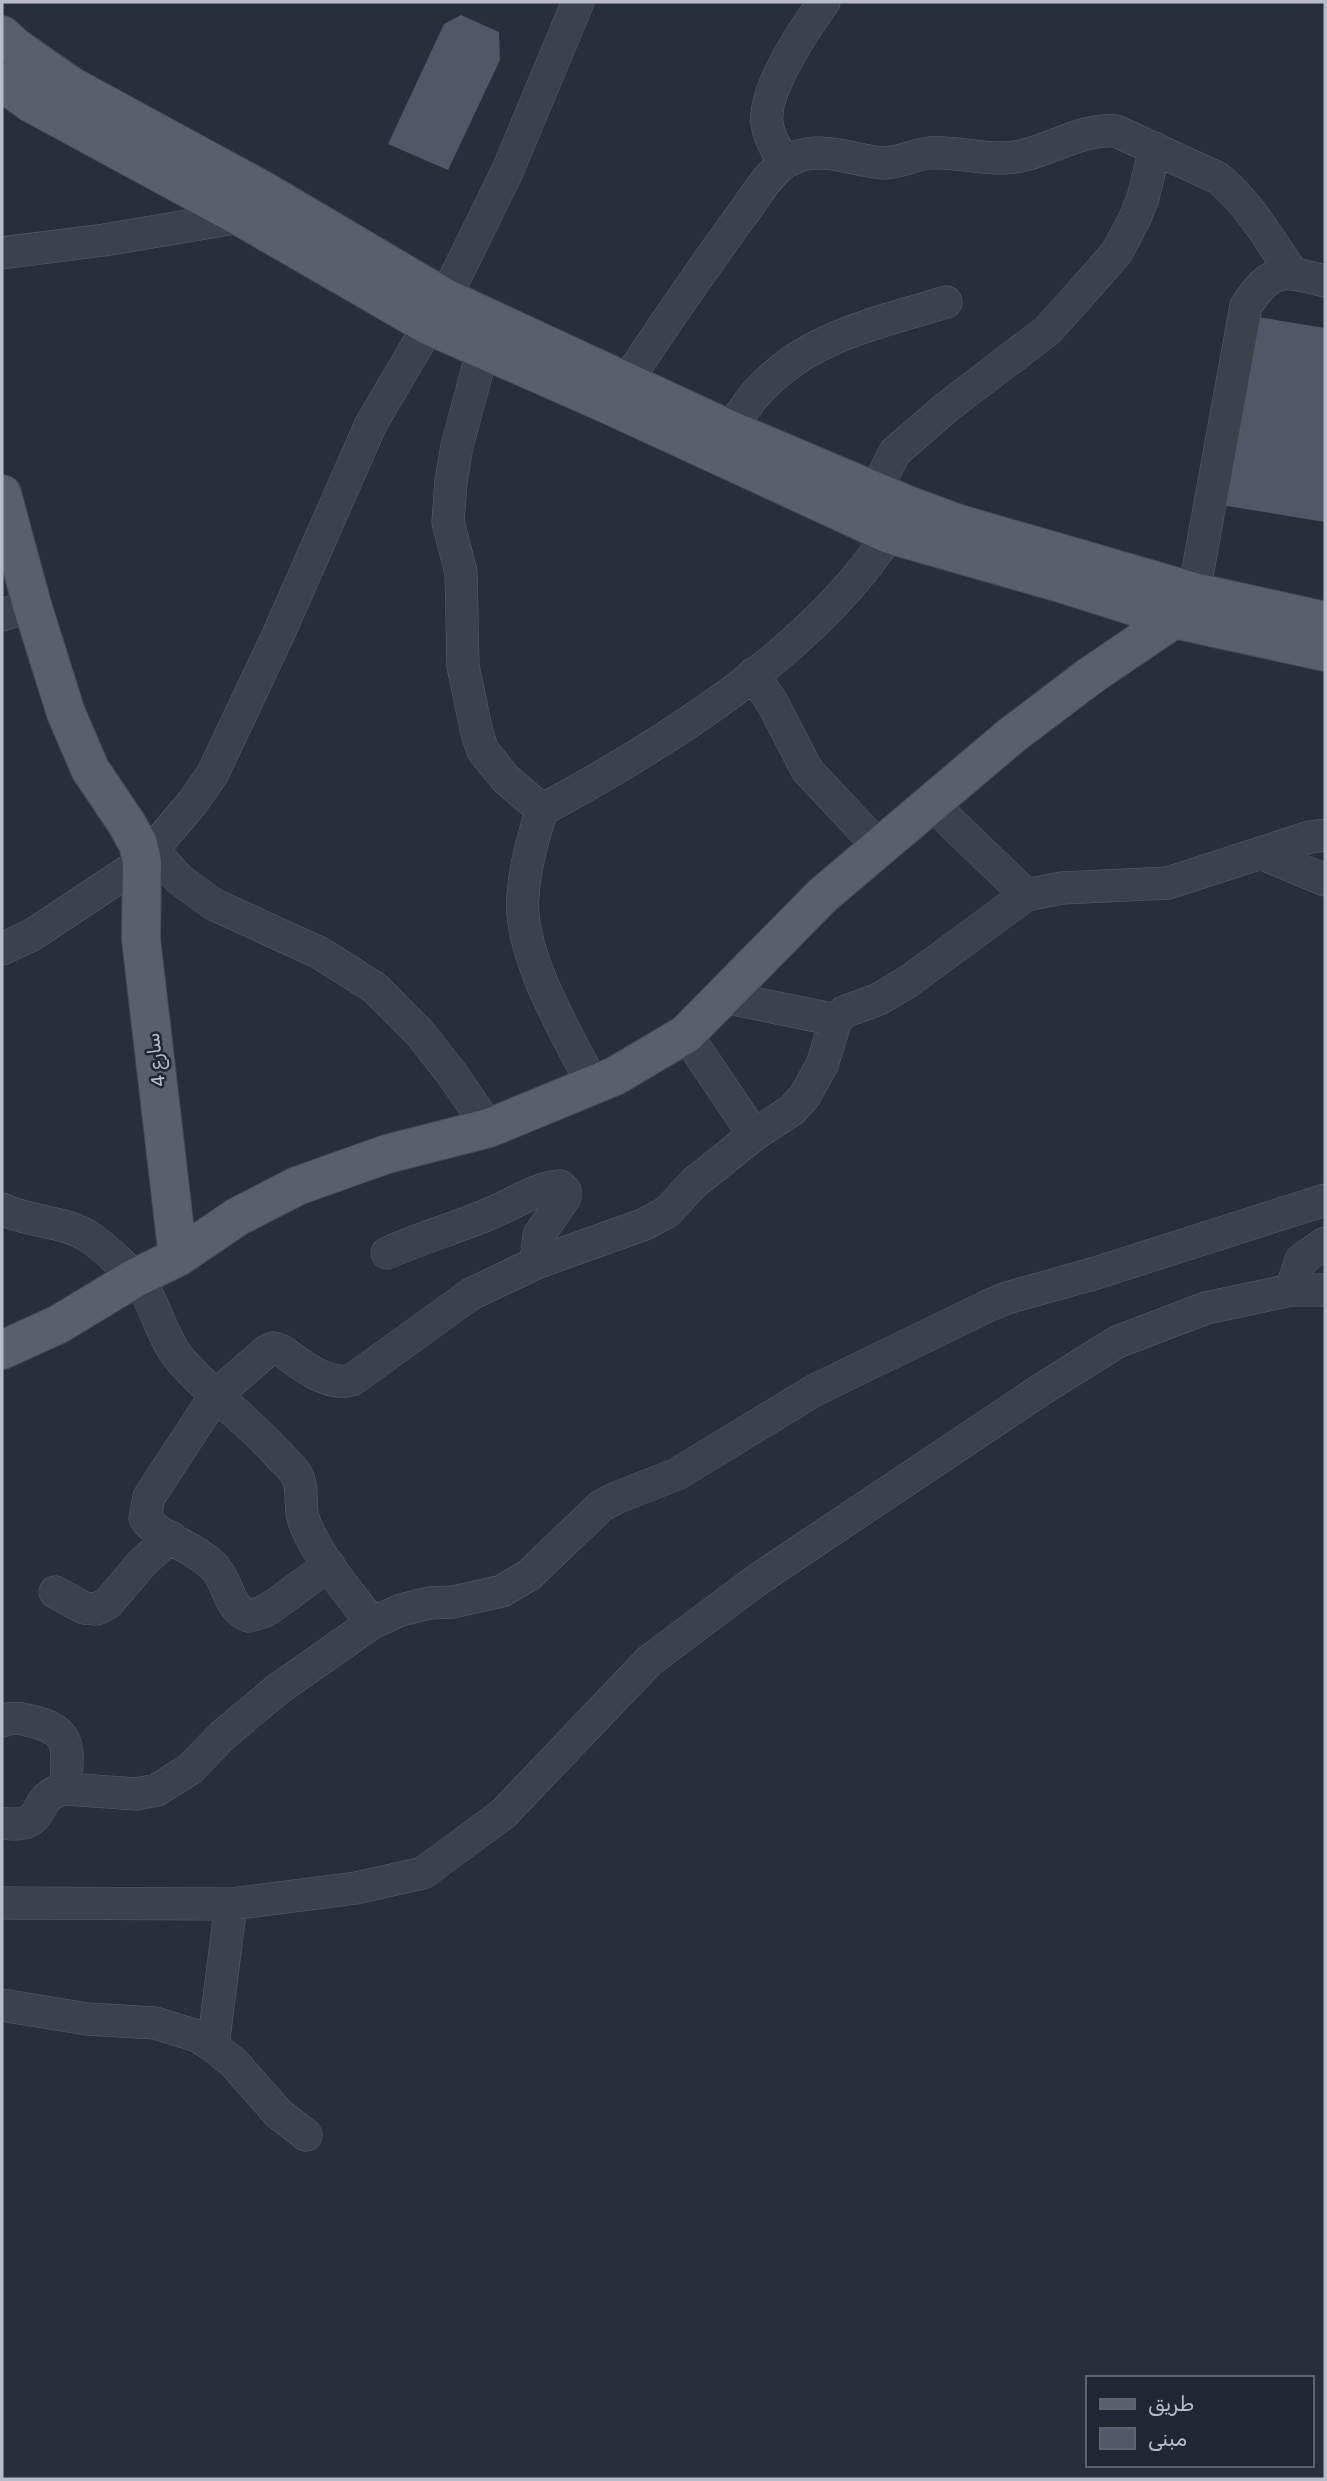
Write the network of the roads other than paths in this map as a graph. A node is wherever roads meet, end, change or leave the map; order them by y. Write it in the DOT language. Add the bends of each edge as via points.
graph roads {
  1 [pos="577,2"];
  2 [pos="824,2"];
  3 [pos="2,36"];
  4 [pos="2,82"];
  5 [pos="1155,148"];
  6 [pos="784,163"];
  7 [pos="241,217"];
  8 [pos="2,253"];
  9 [pos="1293,274"];
  10 [pos="1325,282"];
  11 [pos="946,302"];
  12 [pos="437,312"];
  13 [pos="483,349"];
  14 [pos="626,382"];
  15 [pos="730,430"];
  16 [pos="875,491"];
  17 [pos="2,494"];
  18 [pos="889,534"];
  19 [pos="1184,606"];
  20 [pos="17,610"];
  21 [pos="1325,621"];
  22 [pos="1325,652"];
  23 [pos="753,674"];
  24 [pos="932,804"];
  25 [pos="542,810"];
  26 [pos="1325,835"];
  27 [pos="879,847"];
  28 [pos="1260,853"];
  29 [pos="147,856"];
  30 [pos="1325,880"];
  31 [pos="1026,895"];
  32 [pos="2,949"];
  33 [pos="724,997"];
  34 [pos="836,1020"];
  35 [pos="686,1034"];
  36 [pos="593,1085"];
  37 [pos="489,1128"];
  38 [pos="754,1135"];
  39 [pos="1325,1200"];
  40 [pos="2,1209"];
  41 [pos="1325,1243"];
  42 [pos="387,1253"];
  43 [pos="178,1257"];
  44 [pos="536,1263"];
  45 [pos="135,1278"];
  46 [pos="1291,1290"];
  47 [pos="1325,1290"];
  48 [pos="2,1350"];
  49 [pos="215,1396"];
  50 [pos="171,1537"];
  51 [pos="329,1565"];
  52 [pos="55,1592"];
  53 [pos="372,1623"];
  54 [pos="2,1721"];
  55 [pos="66,1789"];
  56 [pos="2,1823"];
  57 [pos="2,1903"];
  58 [pos="231,1904"];
  59 [pos="2,2005"];
  60 [pos="213,2046"];
  61 [pos="306,2135"];
  1 -- 12 [label="street" via="507,172"];
  2 -- 6 [label="street" via="804,30 767,106 767,123"];
  3 -- 12 [label="main road" via="71,86 264,191"];
  4 -- 7 [label="main road" via="31,103"];
  5 -- 6 [label="street" via="1104,130 1015,157 933,153 880,163 814,154"];
  5 -- 9 [label="street" via="1233,190"];
  5 -- 16 [label="street" via="1135,218 1104,267 1048,330 895,452"];
  6 -- 14 [label="street" via="693,282"];
  7 -- 8 [label="street"];
  7 -- 12 [label="main road"];
  9 -- 10 [label="street"];
  9 -- 19 [label="street" via="1276,274 1261,283 1246,306"];
  11 -- 15 [label="street" via="876,321 814,346 755,394"];
  12 -- 13 [label="main road"];
  12 -- 14 [label="main road"];
  12 -- 29 [label="street" via="371,424 213,773"];
  13 -- 18 [label="main road"];
  13 -- 25 [label="street" via="457,446 447,522 461,572 463,666 484,751 506,779"];
  14 -- 15 [label="main road"];
  15 -- 16 [label="main road"];
  16 -- 19 [label="main road"];
  17 -- 20 [label="main road"];
  18 -- 19 [label="main road" via="1057,582"];
  18 -- 23 [label="street" via="830,608"];
  19 -- 21 [label="main road"];
  19 -- 22 [label="main road"];
  19 -- 24 [label="main road" via="1023,726"];
  20 -- 29 [label="main road" via="90,769"];
  23 -- 25 [label="street" via="661,741"];
  23 -- 27 [label="street" via="807,770"];
  24 -- 27 [label="main road"];
  24 -- 31 [label="street"];
  25 -- 36 [label="street" via="522,897 525,921 542,984"];
  26 -- 28 [label="street"];
  27 -- 33 [label="main road" via="823,895"];
  28 -- 30 [label="street"];
  28 -- 31 [label="street" via="1168,883 1062,888"];
  29 -- 32 [label="street" via="33,935"];
  29 -- 37 [label="street" via="213,904 320,953 375,988 419,1032"];
  29 -- 43 [label="main road, سارع 4" via="141,939"];
  31 -- 34 [label="street" via="909,981"];
  33 -- 34 [label="street"];
  33 -- 35 [label="main road"];
  34 -- 38 [label="street" via="804,1097"];
  35 -- 36 [label="main road"];
  35 -- 38 [label="street"];
  36 -- 37 [label="main road"];
  37 -- 43 [label="main road" via="387,1154 297,1185 237,1217"];
  38 -- 44 [label="street" via="694,1183 667,1212"];
  39 -- 53 [label="street" via="1007,1297 815,1390 677,1474 601,1506 529,1575 502,1591 429,1603"];
  40 -- 45 [label="street" via="73,1228 93,1239"];
  41 -- 46 [label="street" via="1301,1260"];
  42 -- 44 [label="street" via="561,1186 565,1198 539,1235"];
  43 -- 45 [label="main road"];
  44 -- 49 [label="street" via="471,1294 352,1380 327,1379 273,1349"];
  45 -- 48 [label="main road" via="60,1324"];
  45 -- 49 [label="street" via="178,1357"];
  46 -- 47 [label="street"];
  46 -- 58 [label="street" via="1206,1307 1117,1342 913,1474 757,1580 649,1661 503,1814 423,1873 356,1888"];
  49 -- 50 [label="street" via="146,1507 147,1523"];
  49 -- 51 [label="street" via="298,1476 305,1523"];
  50 -- 51 [label="street" via="216,1569 237,1608 249,1616 273,1606"];
  50 -- 52 [label="street" via="97,1609 84,1608"];
  51 -- 53 [label="street"];
  53 -- 55 [label="street" via="278,1689 174,1781 136,1794"];
  54 -- 55 [label="street" via="18,1718 50,1725 60,1733 68,1752"];
  55 -- 56 [label="street" via="48,1795 29,1821"];
  57 -- 58 [label="street"];
  58 -- 60 [label="street"];
  59 -- 60 [label="street" via="87,2019 155,2023"];
  60 -- 61 [label="street"];
}
